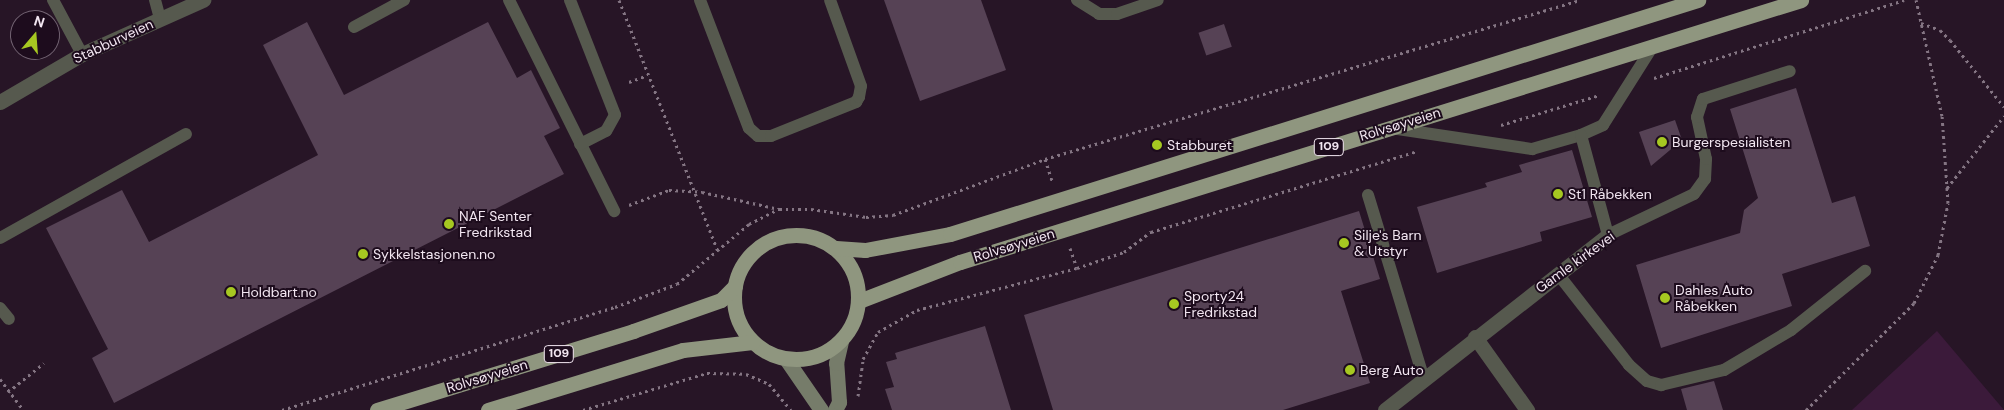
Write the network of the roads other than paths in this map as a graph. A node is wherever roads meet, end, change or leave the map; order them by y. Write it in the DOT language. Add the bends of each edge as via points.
graph roads {
  1 [pos="53,0"];
  2 [pos="155,0"];
  3 [pos="202,0"];
  4 [pos="404,0"];
  5 [pos="509,0"];
  6 [pos="570,0"];
  7 [pos="700,0"];
  8 [pos="830,0"];
  9 [pos="1077,0"];
  10 [pos="1158,0"];
  11 [pos="1698,0"];
  12 [pos="1801,0"];
  13 [pos="160,19"];
  14 [pos="354,27"];
  15 [pos="1653,46"];
  16 [pos="82,54"];
  17 [pos="1790,71"];
  18 [pos="0,102"];
  19 [pos="1389,128"];
  20 [pos="186,134"];
  21 [pos="1581,135"];
  22 [pos="580,144"];
  23 [pos="1368,195"];
  24 [pos="614,210"];
  25 [pos="1608,235"];
  26 [pos="0,238"];
  27 [pos="836,248"];
  28 [pos="1865,271"];
  29 [pos="1558,274"];
  30 [pos="735,286"];
  31 [pos="859,301"];
  32 [pos="0,308"];
  33 [pos="9,319"];
  34 [pos="1475,337"];
  35 [pos="841,341"];
  36 [pos="753,342"];
  37 [pos="786,359"];
  38 [pos="1424,378"];
  39 [pos="837,406"];
  40 [pos="377,410"];
  41 [pos="488,410"];
  42 [pos="821,410"];
  43 [pos="1385,410"];
  44 [pos="1527,410"];
  1 -- 16 [label="lane"];
  2 -- 13 [label="lane"];
  3 -- 13 [label="street, Stabburveien"];
  4 -- 14 [label="lane"];
  5 -- 22 [label="lane"];
  6 -- 22 [label="lane" via="615,115 606,131"];
  7 -- 8 [label="lane" via="749,128 758,136 770,136 856,102 860,97 861,86"];
  9 -- 10 [label="lane" via="1099,14 1117,14"];
  11 -- 27 [label="main road, 109" via="950,234 865,250"];
  12 -- 15 [label="main road, Rolvsøyveien / 109"];
  13 -- 16 [label="street, Stabburveien"];
  15 -- 19 [label="main road, Rolvsøyveien / 109"];
  15 -- 21 [label="lane" via="1603,125"];
  16 -- 18 [label="street, Stabburveien"];
  17 -- 25 [label="lane, Gamle kirkevei" via="1703,99 1697,117 1706,159 1705,180 1694,194 1670,208"];
  19 -- 21 [label="lane" via="1465,136 1532,149"];
  19 -- 31 [label="main road, Rolvsøyveien / 109" via="960,262"];
  20 -- 26 [label="lane"];
  21 -- 25 [label="lane"];
  22 -- 24 [label="lane"];
  23 -- 38 [label="lane"];
  25 -- 29 [label="street, Gamle kirkevei"];
  27 -- 30 [label="main road, 109" via="815,237 788,235 764,244 744,263"];
  27 -- 31 [label="main road, 109" via="855,274"];
  28 -- 29 [label="lane" via="1791,330 1724,370 1661,385 1648,381 1629,365"];
  29 -- 34 [label="street, Gamle kirkevei"];
  30 -- 36 [label="main road, 109" via="738,321"];
  30 -- 40 [label="main road, Rolvsøyveien / 109" via="721,300 633,331"];
  31 -- 35 [label="main road, 109" via="853,323"];
  32 -- 33 [label="lane"];
  34 -- 38 [label="street, Gamle kirkevei"];
  34 -- 44 [label="street"];
  35 -- 37 [label="main road, 109" via="816,356"];
  35 -- 39 [label="street" via="836,363"];
  36 -- 37 [label="main road, 109"];
  36 -- 41 [label="main road, 109" via="683,350"];
  37 -- 42 [label="street"];
  38 -- 43 [label="street, Gamle kirkevei"];
}
